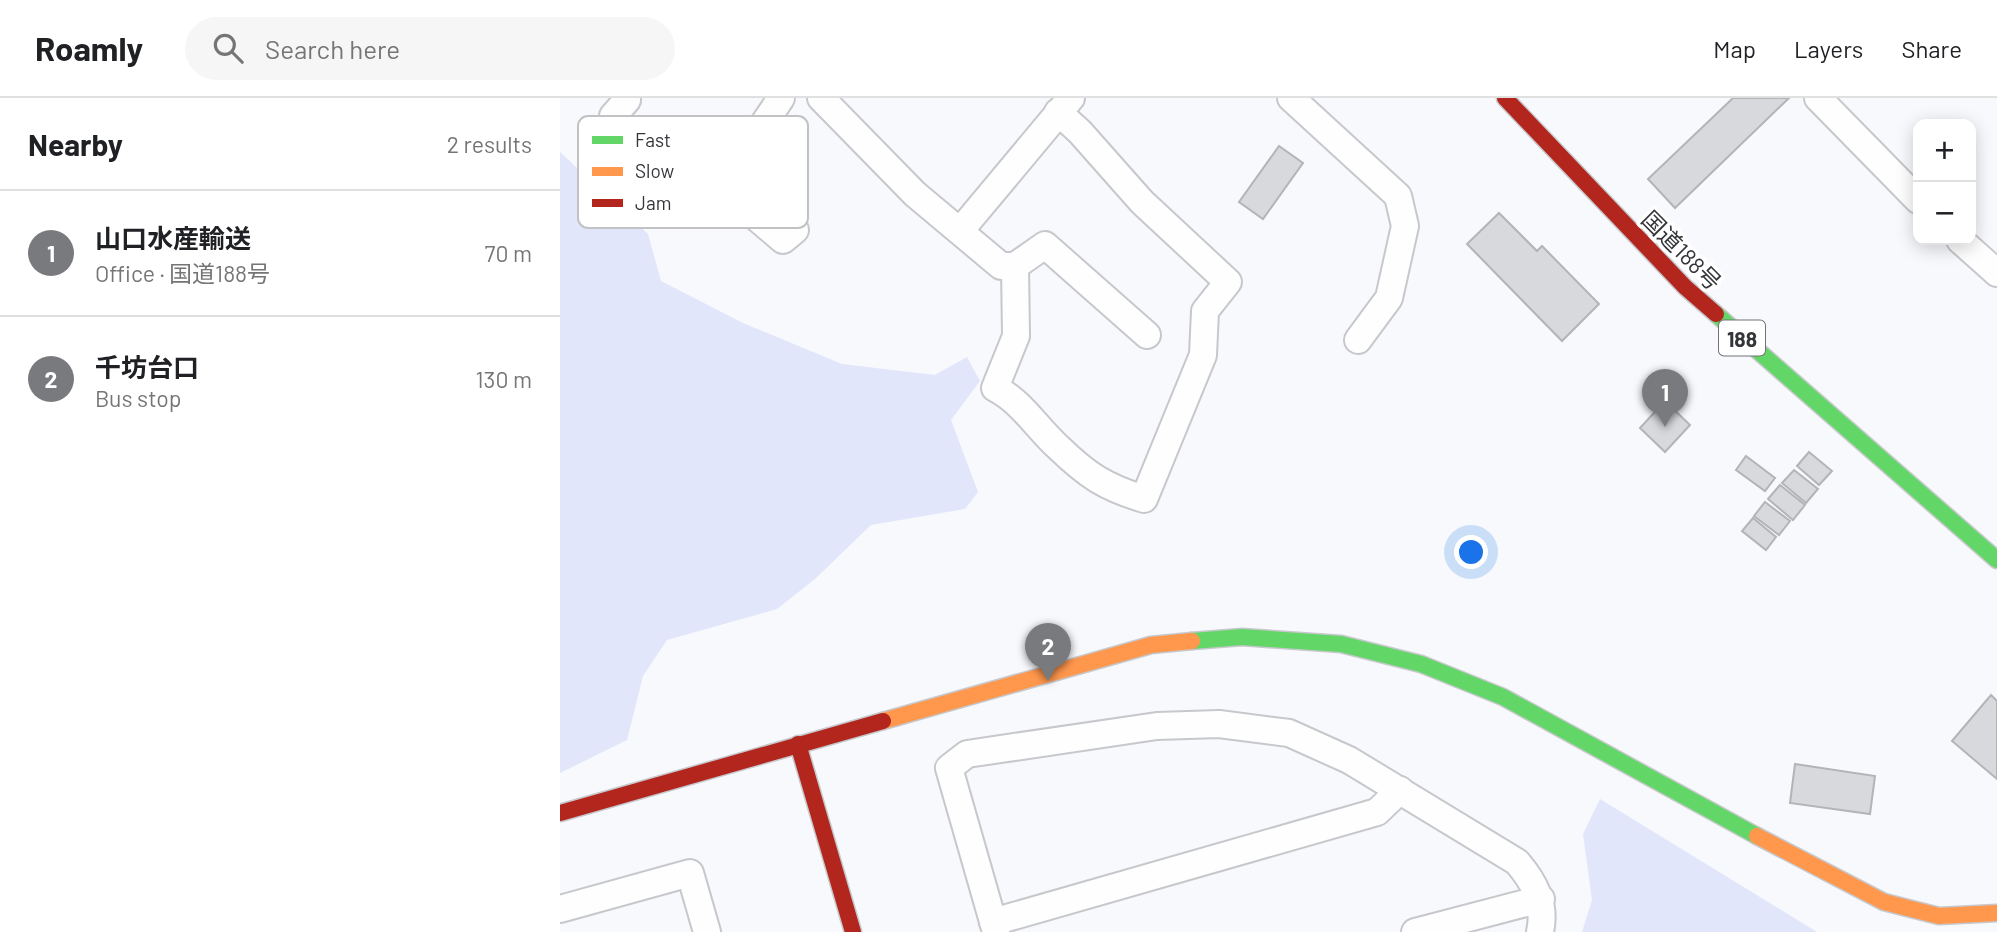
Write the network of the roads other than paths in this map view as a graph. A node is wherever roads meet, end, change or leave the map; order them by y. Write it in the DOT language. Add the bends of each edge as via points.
graph roads {
  1 [pos="781,98"];
  2 [pos="821,98"];
  3 [pos="1291,98"];
  4 [pos="1505,98"];
  5 [pos="1818,98"];
  6 [pos="627,100"];
  7 [pos="1065,105"];
  8 [pos="613,116"];
  9 [pos="769,116"];
  10 [pos="1913,196"];
  11 [pos="769,228"];
  12 [pos="795,230"];
  13 [pos="960,231"];
  14 [pos="1965,245"];
  15 [pos="1015,266"];
  16 [pos="1997,274"];
  17 [pos="1147,335"];
  18 [pos="1358,340"];
  19 [pos="1997,560"];
  20 [pos="798,744"];
  21 [pos="1400,790"];
  22 [pos="560,813"];
  23 [pos="1541,899"];
  24 [pos="560,909"];
  25 [pos="1990,920"];
  26 [pos="995,927"];
  27 [pos="707,932"];
  28 [pos="853,932"];
  29 [pos="1415,932"];
  30 [pos="1540,932"];
  1 -- 9 [label="street"];
  2 -- 13 [label="street" via="915,194"];
  3 -- 18 [label="street" via="1398,196 1405,226 1389,298"];
  4 -- 19 [label="main road, 国道188号 / 188" via="1685,287"];
  5 -- 10 [label="street"];
  6 -- 8 [label="street"];
  7 -- 13 [label="street"];
  7 -- 15 [label="street" via="1080,132 1142,202 1228,282 1205,311 1203,355 1144,499 1105,487 1058,447 1012,397 995,388 1016,336"];
  11 -- 12 [label="street" via="783,240"];
  13 -- 15 [label="street" via="1001,266"];
  14 -- 16 [label="street"];
  15 -- 17 [label="street" via="1045,244"];
  20 -- 22 [label="main road"];
  20 -- 25 [label="main road" via="1151,645 1242,637 1341,644 1421,664 1503,697 1884,902 1938,916"];
  20 -- 28 [label="main road"];
  21 -- 23 [label="street" via="1517,862"];
  21 -- 26 [label="street" via="1377,812"];
  21 -- 26 [label="street" via="1289,733 1219,724 1157,726 967,754 950,768"];
  23 -- 29 [label="street"];
  23 -- 30 [label="street"];
  24 -- 27 [label="street" via="690,873"];
}
